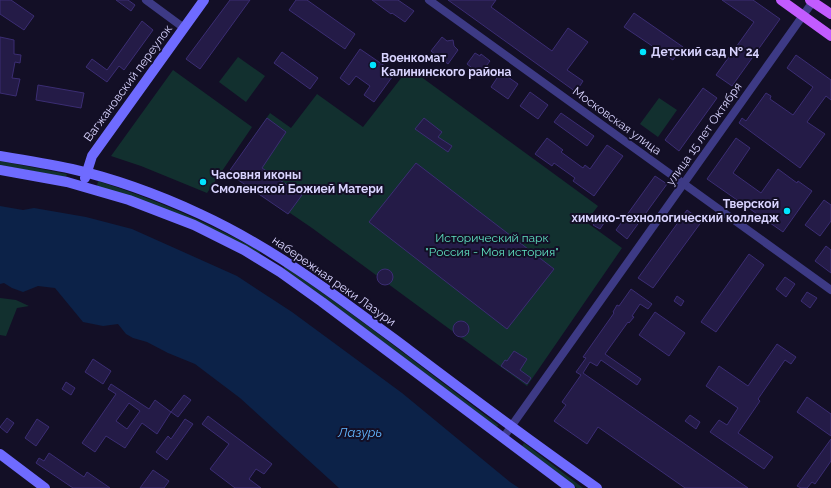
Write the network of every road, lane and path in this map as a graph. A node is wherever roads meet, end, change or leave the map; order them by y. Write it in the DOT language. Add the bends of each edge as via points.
graph roads {
  1 [pos="146,0"];
  2 [pos="204,0"];
  3 [pos="429,0"];
  4 [pos="781,0"];
  5 [pos="812,0"];
  6 [pos="831,14"];
  7 [pos="803,15"];
  8 [pos="184,28"];
  9 [pos="831,36"];
  10 [pos="0,156"];
  11 [pos="0,170"];
  12 [pos="86,173"];
  13 [pos="683,184"];
  14 [pos="82,186"];
  15 [pos="831,290"];
  16 [pos="511,427"];
  17 [pos="503,438"];
  18 [pos="0,454"];
  19 [pos="45,488"];
  20 [pos="570,488"];
  21 [pos="597,488"];
  1 -- 8 [label="street"];
  2 -- 8 [label="main road, Вагжановский переулок"];
  3 -- 13 [label="street, Московская улица"];
  4 -- 7 [label="main road"];
  5 -- 6 [label="main road"];
  5 -- 7 [label="street, улица 15 лет Октября"];
  7 -- 9 [label="main road"];
  7 -- 13 [label="street, улица 15 лет Октября"];
  8 -- 12 [label="main road, Вагжановский переулок" via="92,156"];
  10 -- 12 [label="main road, набережная реки Лазури"];
  11 -- 14 [label="main road, набережная реки Лазури"];
  12 -- 14 [label="main road, Вагжановский переулок"];
  12 -- 16 [label="main road, набережная реки Лазури" via="185,207 272,252 341,300"];
  13 -- 15 [label="street, Московская улица"];
  13 -- 16 [label="street, улица 15 лет Октября"];
  14 -- 17 [label="main road, набережная реки Лазури" via="129,200 181,220 268,264"];
  16 -- 17 [label="street, улица 15 лет Октября"];
  16 -- 21 [label="main road, набережная реки Лазури"];
  17 -- 20 [label="main road, набережная реки Лазури"];
  18 -- 19 [label="main road"];
}
